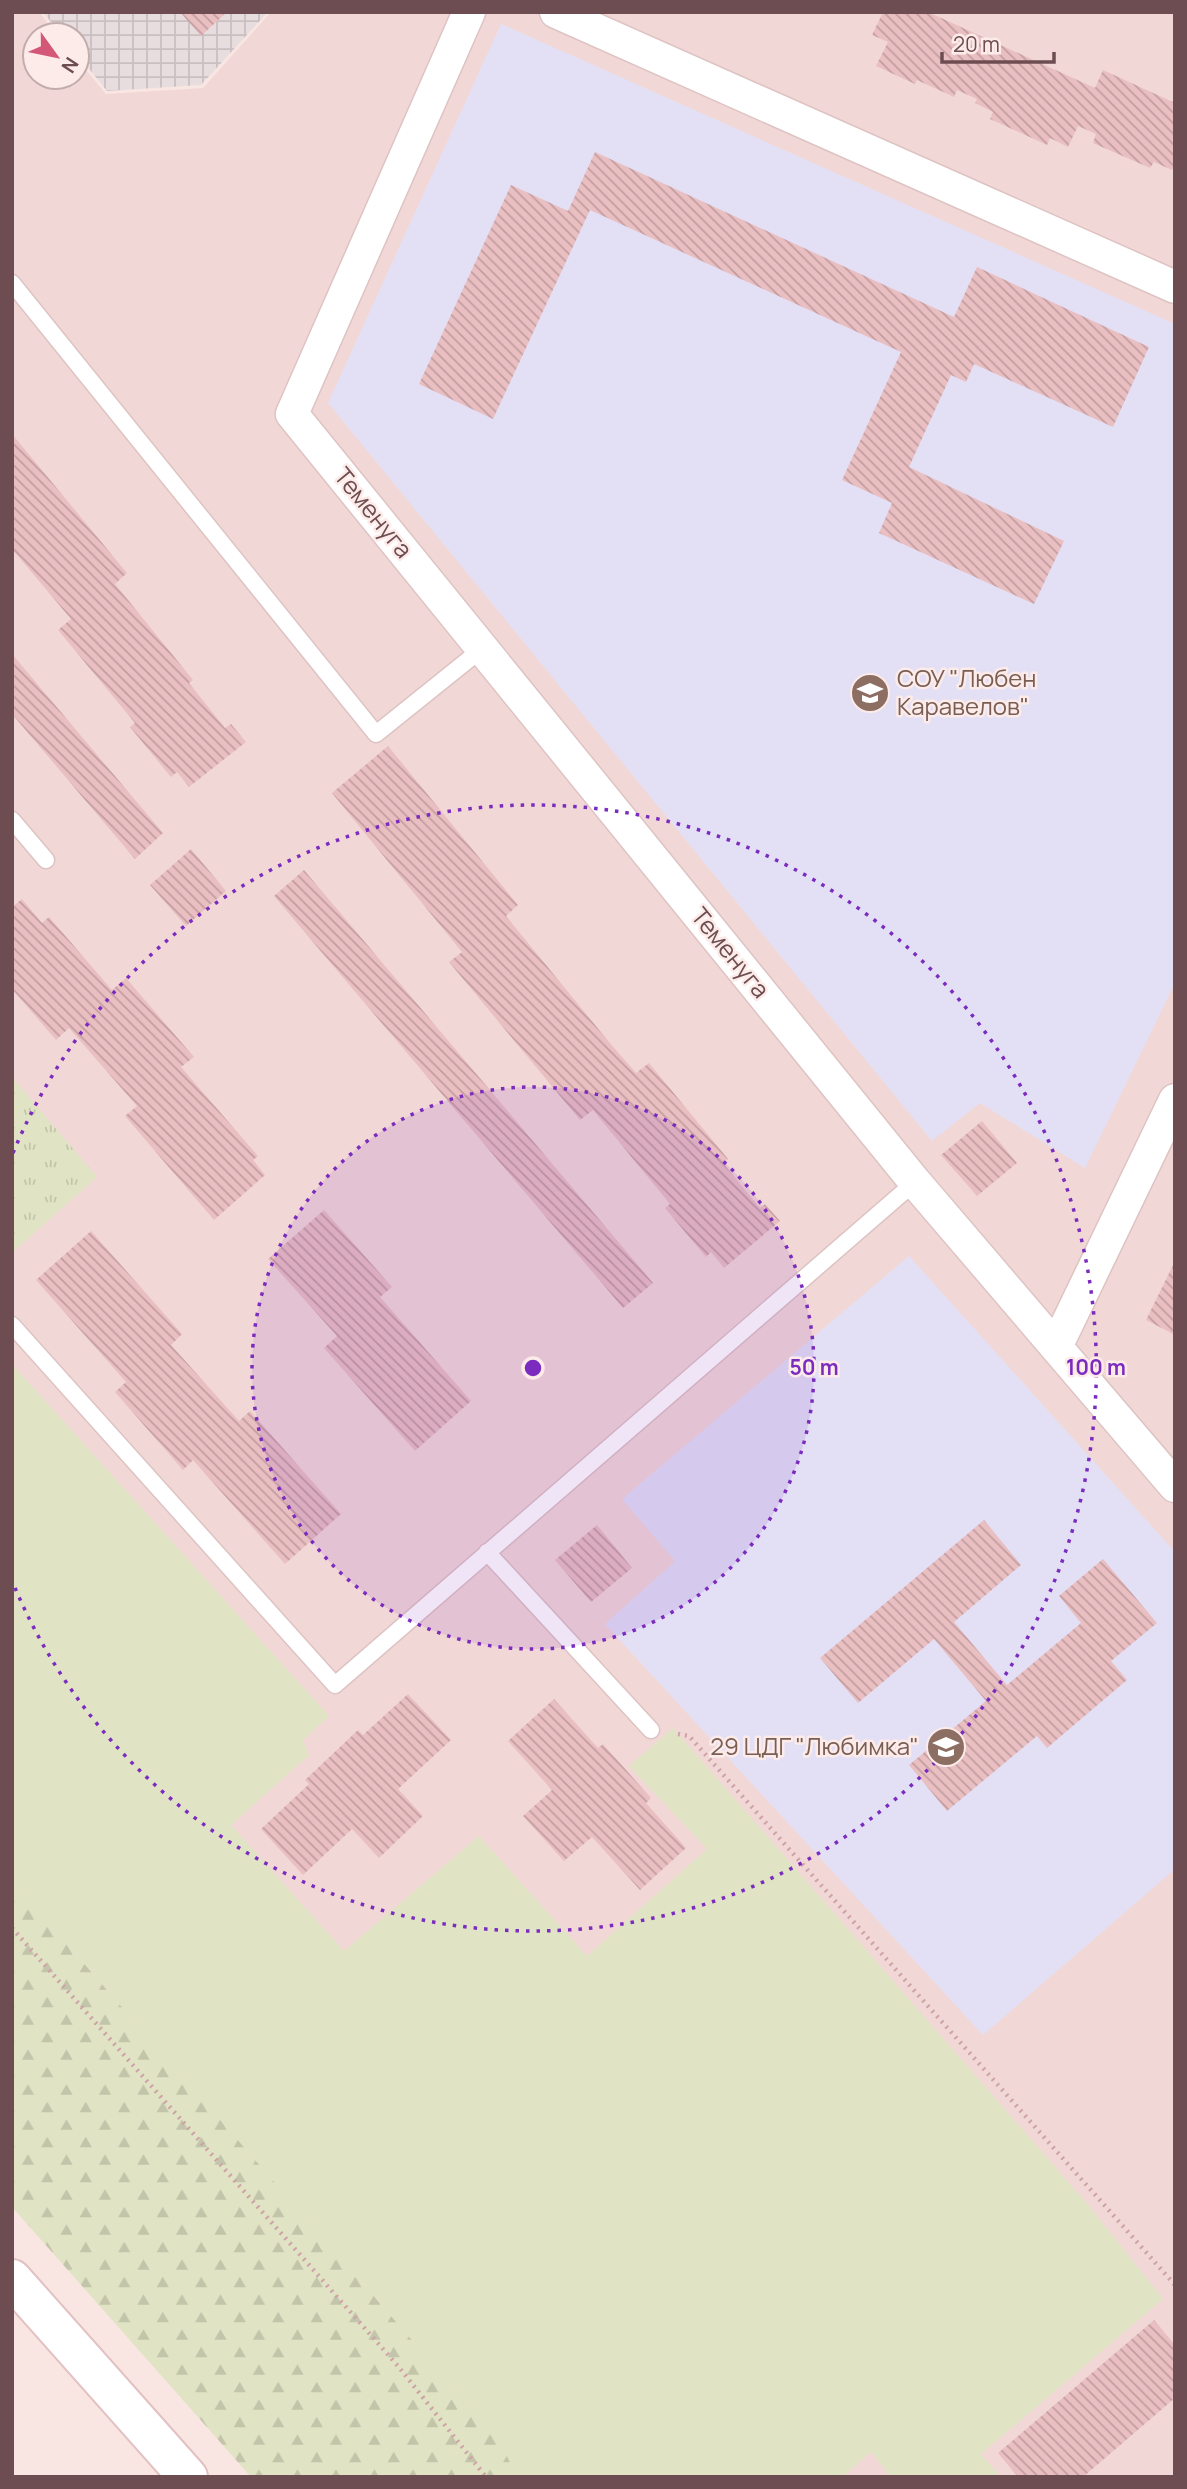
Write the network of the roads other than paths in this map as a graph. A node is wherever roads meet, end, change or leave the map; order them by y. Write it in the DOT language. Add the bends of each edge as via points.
graph roads {
  1 [pos="469,12"];
  2 [pos="556,12"];
  3 [pos="12,283"];
  4 [pos="1175,287"];
  5 [pos="483,648"];
  6 [pos="12,820"];
  7 [pos="46,860"];
  8 [pos="1175,1100"];
  9 [pos="915,1182"];
  10 [pos="12,1325"];
  11 [pos="1056,1347"];
  12 [pos="1175,1486"];
  13 [pos="487,1552"];
  14 [pos="651,1730"];
  15 [pos="12,2279"];
  16 [pos="188,2477"];
  1 -- 5 [label="street, Теменуга" via="292,414"];
  2 -- 4 [label="street"];
  3 -- 5 [label="lane" via="376,734"];
  5 -- 9 [label="street, Теменуга"];
  6 -- 7 [label="lane"];
  8 -- 11 [label="street"];
  9 -- 11 [label="street, Теменуга"];
  9 -- 13 [label="lane"];
  10 -- 13 [label="lane" via="335,1685"];
  11 -- 12 [label="street, Теменуга"];
  13 -- 14 [label="lane"];
  15 -- 16 [label="main road"];
}
